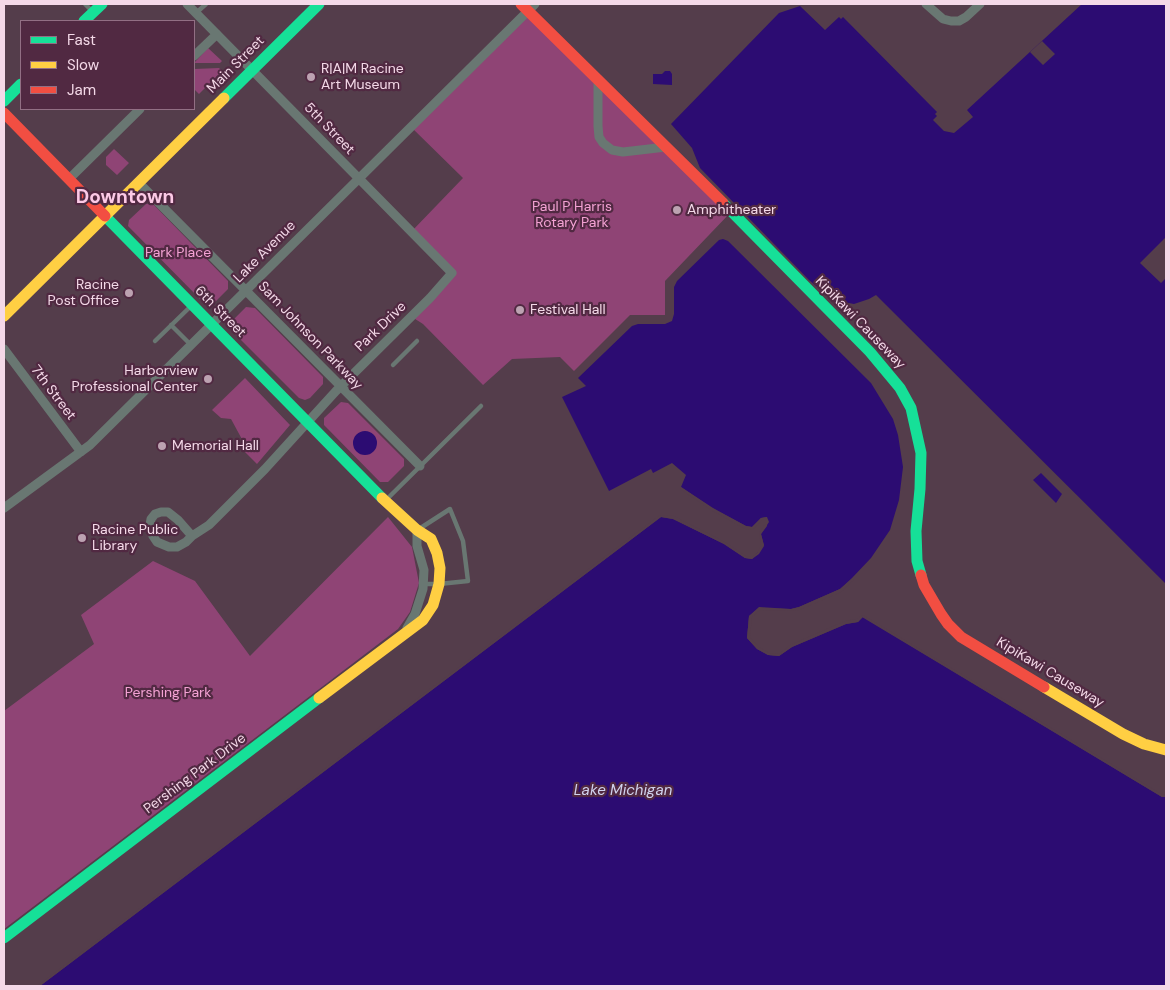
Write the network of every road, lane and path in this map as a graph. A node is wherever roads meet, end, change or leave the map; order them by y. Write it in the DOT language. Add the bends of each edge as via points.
graph roads {
  1 [pos="102,4"];
  2 [pos="187,4"];
  3 [pos="206,4"];
  4 [pos="319,4"];
  5 [pos="926,4"];
  6 [pos="980,4"];
  7 [pos="528,6"];
  8 [pos="89,8"];
  9 [pos="196,13"];
  10 [pos="84,20"];
  11 [pos="217,34"];
  12 [pos="195,55"];
  13 [pos="252,70"];
  14 [pos="598,79"];
  15 [pos="20,85"];
  16 [pos="4,101"];
  17 [pos="139,110"];
  18 [pos="4,113"];
  19 [pos="666,147"];
  20 [pos="69,179"];
  21 [pos="359,179"];
  22 [pos="138,182"];
  23 [pos="105,216"];
  24 [pos="452,272"];
  25 [pos="246,290"];
  26 [pos="192,304"];
  27 [pos="4,316"];
  28 [pos="212,324"];
  29 [pos="171,325"];
  30 [pos="155,341"];
  31 [pos="417,341"];
  32 [pos="191,345"];
  33 [pos="4,349"];
  34 [pos="393,365"];
  35 [pos="341,386"];
  36 [pos="481,406"];
  37 [pos="307,422"];
  38 [pos="81,452"];
  39 [pos="420,466"];
  40 [pos="385,501"];
  41 [pos="4,508"];
  42 [pos="417,530"];
  43 [pos="192,536"];
  44 [pos="424,584"];
  45 [pos="439,584"];
  46 [pos="404,632"];
  47 [pos="1166,750"];
  48 [pos="4,938"];
  1 -- 8 [label="street"];
  2 -- 9 [label="street, 5th Street"];
  3 -- 9 [label="lane"];
  4 -- 13 [label="street, Main Street"];
  5 -- 6 [label="street" via="951,22 966,17"];
  7 -- 14 [label="street, KipiKawi Causeway"];
  7 -- 21 [label="street, Lake Avenue"];
  8 -- 10 [label="street"];
  9 -- 11 [label="street, 5th Street"];
  11 -- 12 [label="street"];
  11 -- 13 [label="street, 5th Street"];
  13 -- 21 [label="street, 5th Street"];
  13 -- 22 [label="street, Main Street"];
  14 -- 19 [label="street, KipiKawi Causeway"];
  14 -- 19 [label="street" via="598,126 606,147 623,152"];
  15 -- 16 [label="street"];
  17 -- 20 [label="street"];
  18 -- 20 [label="street, 6th Street"];
  19 -- 47 [label="street, KipiKawi Causeway" via="870,352 900,388 916,422 921,453 916,531 918,560 924,584 948,624 971,644 1123,734"];
  20 -- 23 [label="street, 6th Street"];
  21 -- 24 [label="street, 5th Street"];
  21 -- 25 [label="street, Lake Avenue"];
  22 -- 23 [label="street, Main Street"];
  22 -- 25 [label="street, Sam Johnson Parkway"];
  23 -- 26 [label="street, 6th Street"];
  23 -- 27 [label="street, Main Street"];
  24 -- 35 [label="street, Park Drive"];
  25 -- 28 [label="street, Lake Avenue"];
  25 -- 35 [label="street, Sam Johnson Parkway"];
  26 -- 28 [label="street, 6th Street"];
  26 -- 29 [label="lane"];
  28 -- 32 [label="street, Lake Avenue"];
  28 -- 37 [label="street, 6th Street"];
  29 -- 30 [label="lane"];
  29 -- 32 [label="lane"];
  31 -- 34 [label="lane"];
  32 -- 38 [label="street, Lake Avenue"];
  33 -- 38 [label="street, 7th Street"];
  35 -- 37 [label="street, Park Drive"];
  35 -- 39 [label="street, Sam Johnson Parkway"];
  36 -- 39 [label="lane"];
  37 -- 40 [label="street, 6th Street"];
  37 -- 43 [label="street, Park Drive" via="209,526"];
  38 -- 41 [label="street, Lake Avenue"];
  39 -- 40 [label="lane"];
  40 -- 42 [label="street, 6th Street"];
  42 -- 44 [label="street"];
  42 -- 45 [label="street, 6th Street" via="431,539 437,553"];
  42 -- 45 [label="lane" via="450,509 463,541 468,580"];
  43 -- 43 [label="street" via="168,512 155,514 151,519 150,530 163,546 177,546"];
  44 -- 45 [label="lane"];
  44 -- 46 [label="street, Pershing Park Drive" via="421,601"];
  45 -- 46 [label="street, Pershing Park Drive" via="429,613"];
  46 -- 48 [label="street, Pershing Park Drive"];
}
